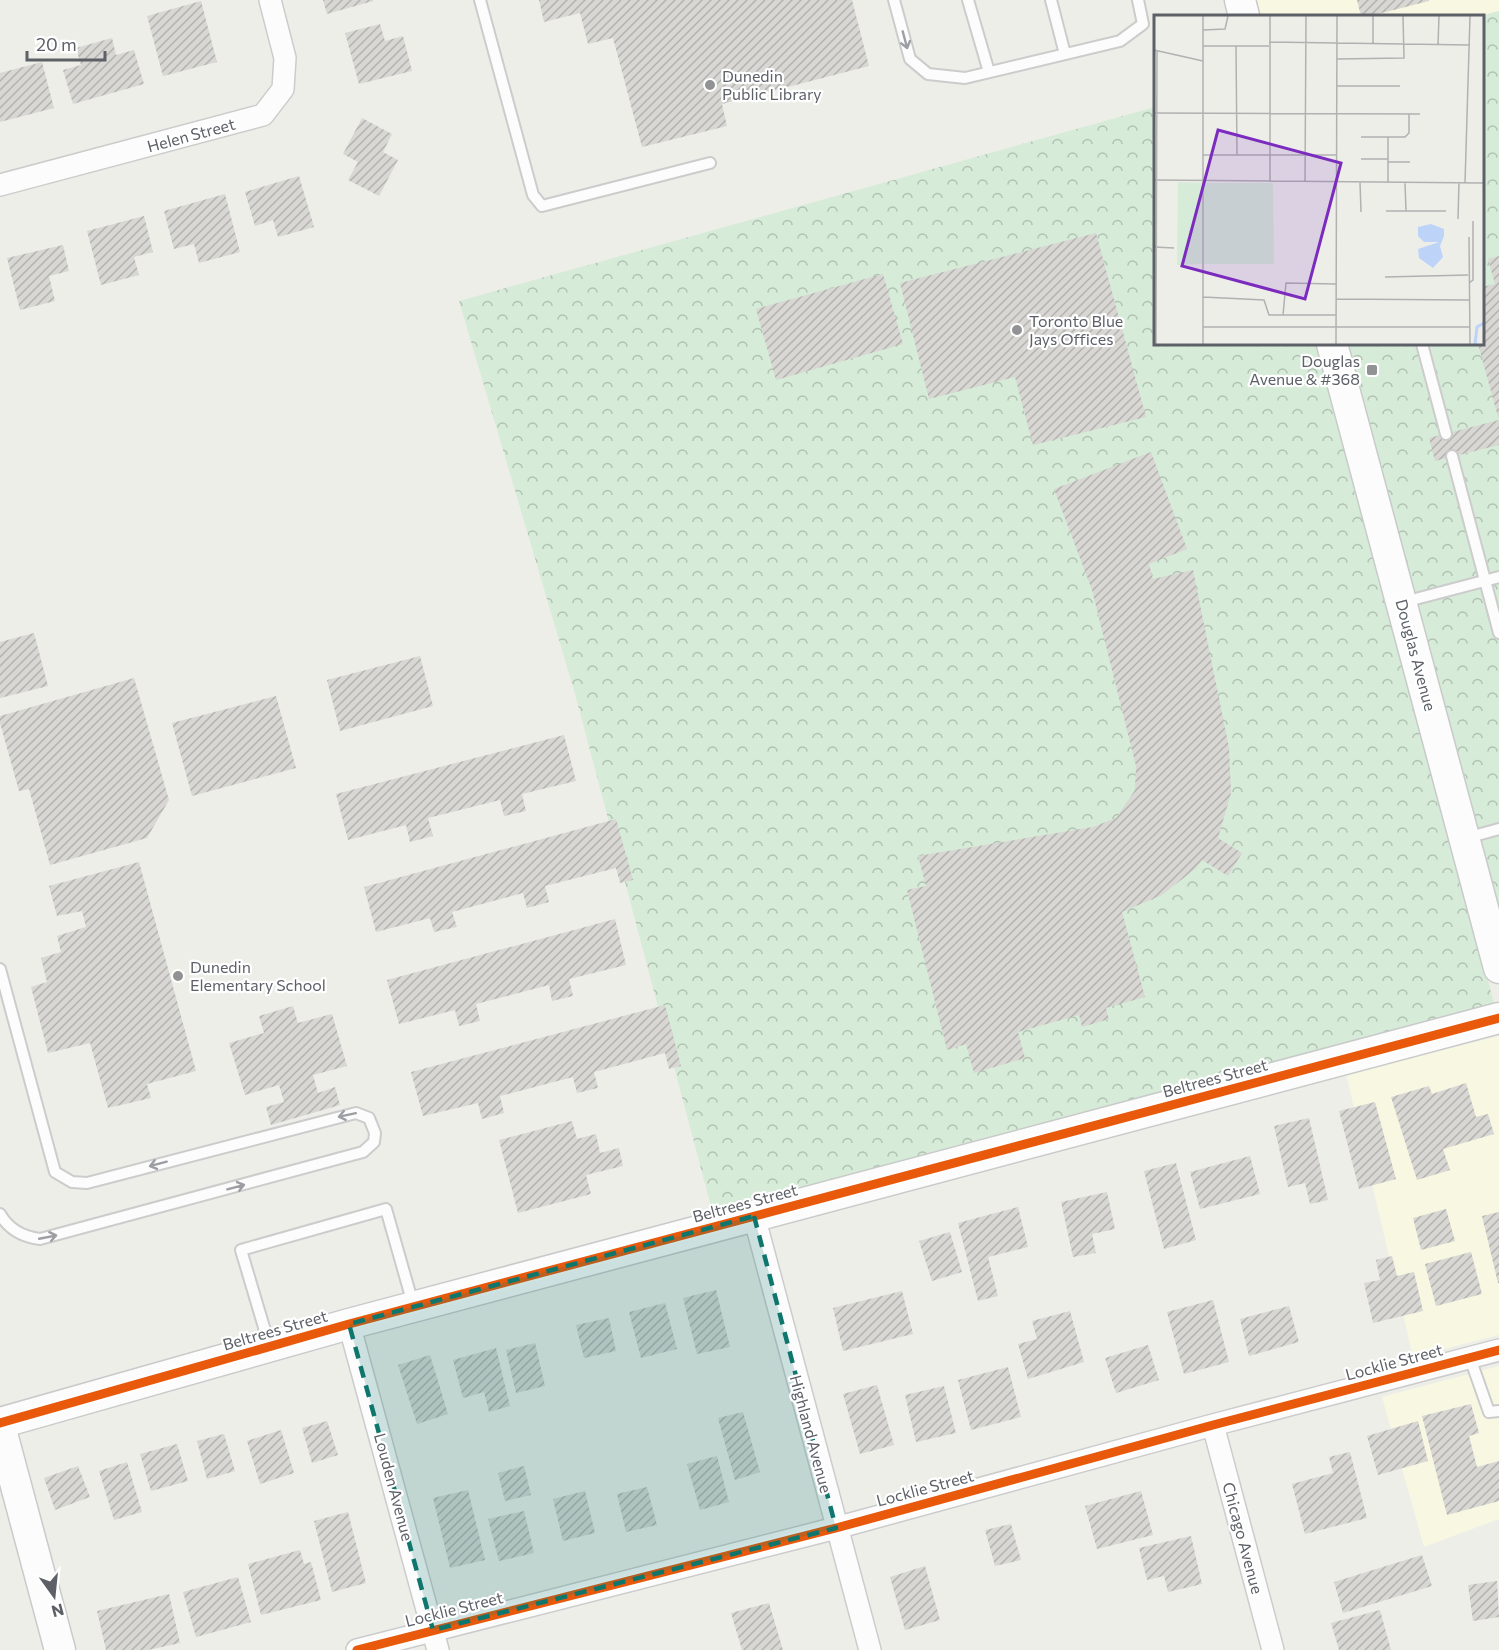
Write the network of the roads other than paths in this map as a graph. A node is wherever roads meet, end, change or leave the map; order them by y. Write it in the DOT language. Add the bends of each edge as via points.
graph roads {
  1 [pos="270,0"];
  2 [pos="480,0"];
  3 [pos="894,0"];
  4 [pos="968,0"];
  5 [pos="1051,0"];
  6 [pos="1138,0"];
  7 [pos="1240,0"];
  8 [pos="1244,15"];
  9 [pos="1065,54"];
  10 [pos="989,72"];
  11 [pos="710,163"];
  12 [pos="0,185"];
  13 [pos="1332,345"];
  14 [pos="1422,345"];
  15 [pos="1446,434"];
  16 [pos="1452,456"];
  17 [pos="1499,577"];
  18 [pos="1485,580"];
  19 [pos="1401,603"];
  20 [pos="1499,633"];
  21 [pos="1499,829"];
  22 [pos="1465,838"];
  23 [pos="1499,968"];
  24 [pos="0,969"];
  25 [pos="1499,1018"];
  26 [pos="0,1214"];
  27 [pos="754,1216"];
  28 [pos="414,1307"];
  29 [pos="350,1324"];
  30 [pos="269,1347"];
  31 [pos="1499,1350"];
  32 [pos="1470,1358"];
  33 [pos="1499,1411"];
  34 [pos="0,1425"];
  35 [pos="1213,1425"];
  36 [pos="836,1528"];
  37 [pos="435,1640"];
  38 [pos="60,1650"];
  39 [pos="357,1650"];
  40 [pos="870,1650"];
  41 [pos="1273,1650"];
  1 -- 12 [label="street, Helen Street" via="285,58 283,89 263,115"];
  2 -- 11 [label="lane" via="533,195 542,206"];
  3 -- 10 [label="lane, one-way" via="910,59 928,74 965,78"];
  4 -- 10 [label="lane"];
  5 -- 9 [label="lane"];
  6 -- 9 [label="lane" via="1143,24 1120,41"];
  7 -- 8 [label="street"];
  9 -- 10 [label="lane"];
  13 -- 19 [label="street, Douglas Avenue"];
  14 -- 15 [label="lane"];
  16 -- 18 [label="lane"];
  17 -- 18 [label="lane"];
  18 -- 19 [label="lane"];
  18 -- 20 [label="lane"];
  19 -- 22 [label="street, Douglas Avenue"];
  21 -- 22 [label="lane"];
  22 -- 23 [label="street, Douglas Avenue"];
  26 -- 24 [label="lane, one-way" via="14,1231 40,1239 363,1152 374,1142 375,1133 369,1118 356,1113 87,1183 72,1182 55,1172"];
  25 -- 27 [label="street, Beltrees Street"];
  27 -- 28 [label="street, Beltrees Street"];
  27 -- 36 [label="street, Highland Avenue"];
  28 -- 29 [label="street, Beltrees Street"];
  28 -- 30 [label="lane" via="386,1209 241,1250"];
  29 -- 30 [label="street, Beltrees Street"];
  29 -- 37 [label="street, Louden Avenue"];
  30 -- 34 [label="street, Beltrees Street"];
  31 -- 32 [label="street, Locklie Street"];
  32 -- 33 [label="lane" via="1489,1412"];
  32 -- 35 [label="street, Locklie Street"];
  34 -- 38 [label="street"];
  35 -- 36 [label="street, Locklie Street"];
  35 -- 41 [label="street, Chicago Avenue"];
  36 -- 37 [label="street, Locklie Street"];
  36 -- 40 [label="street, Highland Avenue"];
  37 -- 39 [label="street, Locklie Street"];
}
